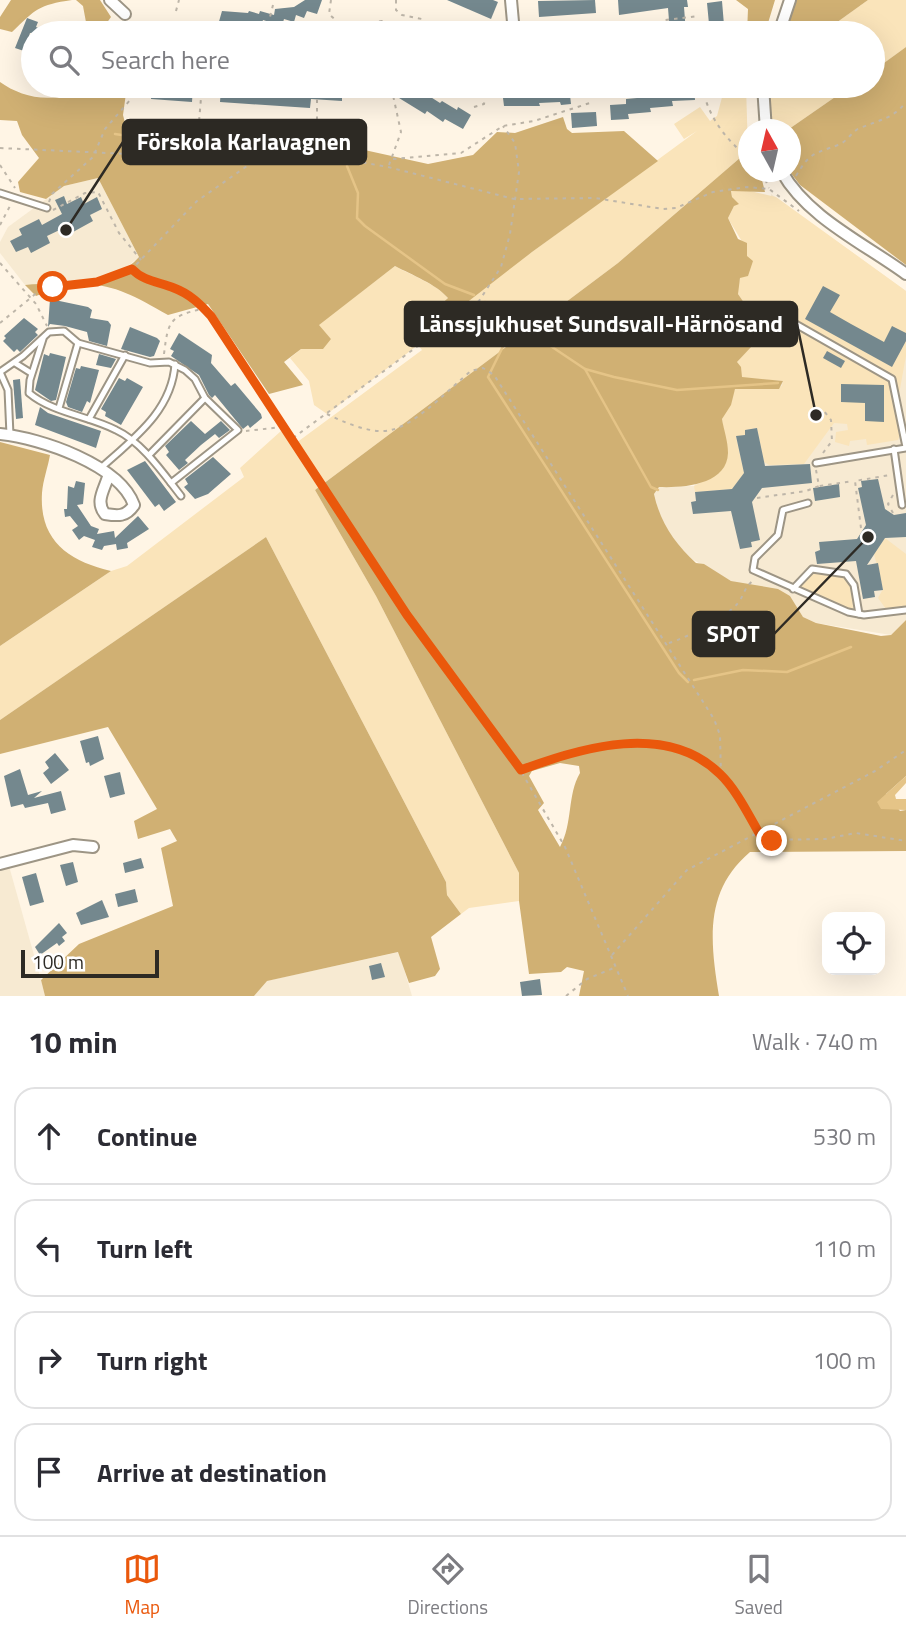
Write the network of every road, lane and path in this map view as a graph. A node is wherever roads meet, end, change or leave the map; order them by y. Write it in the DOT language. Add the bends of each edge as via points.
graph roads {
  1 [pos="110,0"];
  2 [pos="179,0"];
  3 [pos="331,0"];
  4 [pos="396,0"];
  5 [pos="511,0"];
  6 [pos="790,0"];
  7 [pos="273,5"];
  8 [pos="176,11"];
  9 [pos="125,14"];
  10 [pos="699,16"];
  11 [pos="268,21"];
  12 [pos="337,21"];
  13 [pos="423,21"];
  14 [pos="513,21"];
  15 [pos="664,21"];
  16 [pos="783,21"];
  17 [pos="132,98"];
  18 [pos="201,98"];
  19 [pos="317,98"];
  20 [pos="394,98"];
  21 [pos="485,98"];
  22 [pos="706,98"];
  23 [pos="764,98"];
  24 [pos="593,102"];
  25 [pos="906,102"];
  26 [pos="474,107"];
  27 [pos="765,119"];
  28 [pos="317,120"];
  29 [pos="503,126"];
  30 [pos="197,147"];
  31 [pos="0,148"];
  32 [pos="738,148"];
  33 [pos="96,151"];
  34 [pos="258,158"];
  35 [pos="393,159"];
  36 [pos="0,165"];
  37 [pos="388,167"];
  38 [pos="766,182"];
  39 [pos="788,182"];
  40 [pos="790,186"];
  41 [pos="769,189"];
  42 [pos="0,192"];
  43 [pos="14,197"];
  44 [pos="514,199"];
  45 [pos="47,208"];
  46 [pos="802,213"];
  47 [pos="0,225"];
  48 [pos="141,260"];
  49 [pos="0,263"];
  50 [pos="132,269"];
  51 [pos="906,274"];
  52 [pos="29,297"];
  53 [pos="204,308"];
  54 [pos="785,317"];
  55 [pos="0,323"];
  56 [pos="46,334"];
  57 [pos="78,343"];
  58 [pos="125,355"];
  59 [pos="163,362"];
  60 [pos="15,363"];
  61 [pos="175,364"];
  62 [pos="31,373"];
  63 [pos="205,398"];
  64 [pos="59,408"];
  65 [pos="824,411"];
  66 [pos="327,414"];
  67 [pos="89,419"];
  68 [pos="284,427"];
  69 [pos="237,430"];
  70 [pos="5,435"];
  71 [pos="292,439"];
  72 [pos="132,440"];
  73 [pos="906,447"];
  74 [pos="894,449"];
  75 [pos="149,455"];
  76 [pos="816,464"];
  77 [pos="104,472"];
  78 [pos="895,474"];
  79 [pos="855,481"];
  80 [pos="171,483"];
  81 [pos="819,486"];
  82 [pos="181,496"];
  83 [pos="757,498"];
  84 [pos="808,503"];
  85 [pos="902,505"];
  86 [pos="861,528"];
  87 [pos="763,576"];
  88 [pos="793,589"];
  89 [pos="906,610"];
  90 [pos="859,614"];
  91 [pos="668,644"];
  92 [pos="906,750"];
  93 [pos="521,770"];
  94 [pos="721,775"];
  95 [pos="758,831"];
  96 [pos="906,841"];
  97 [pos="93,847"];
  98 [pos="0,864"];
  99 [pos="611,956"];
  100 [pos="617,967"];
  101 [pos="566,996"];
  102 [pos="628,996"];
  1 -- 9 [label="street"];
  2 -- 8 [label="path"];
  3 -- 12 [label="path" via="329,14"];
  4 -- 13 [label="path" via="396,10 402,15"];
  5 -- 14 [label="street"];
  6 -- 16 [label="street"];
  7 -- 11 [label="path"];
  10 -- 15 [label="path"];
  17 -- 33 [label="path" via="105,129"];
  18 -- 30 [label="path"];
  19 -- 28 [label="path"];
  20 -- 35 [label="path" via="401,132"];
  21 -- 26 [label="path" via="484,104"];
  22 -- 32 [label="path" via="711,116"];
  23 -- 27 [label="street"];
  24 -- 29 [label="path"];
  25 -- 40 [label="path" via="898,113 859,128 840,145 824,147 807,159"];
  29 -- 35 [label="path" via="461,153"];
  29 -- 44 [label="path" via="517,153"];
  30 -- 33 [label="path" via="129,154"];
  30 -- 34 [label="path"];
  31 -- 33 [label="path"];
  33 -- 45 [label="path" via="52,194"];
  34 -- 37 [label="path" via="296,153"];
  34 -- 48 [label="path" via="197,201"];
  35 -- 37 [label="path"];
  36 -- 43 [label="path" via="13,182"];
  37 -- 44 [label="path"];
  38 -- 41 [label="path"];
  39 -- 40 [label="street"];
  40 -- 51 [label="street" via="817,211"];
  41 -- 44 [label="path" via="728,188 676,208 595,198"];
  41 -- 46 [label="path"];
  42 -- 43 [label="lane"];
  43 -- 45 [label="lane"];
  43 -- 47 [label="path"];
  44 -- 66 [label="path" via="501,267 479,301"];
  45 -- 48 [label="path" via="54,210 98,192 119,233"];
  48 -- 50 [label="path"];
  49 -- 52 [label="path"];
  50 -- 52 [label="path" via="109,280 53,287"];
  50 -- 53 [label="path" via="145,279 188,295"];
  52 -- 55 [label="path"];
  52 -- 56 [label="path"];
  53 -- 59 [label="path" via="177,316 170,323"];
  53 -- 68 [label="path"];
  54 -- 73 [label="lane" via="892,379"];
  56 -- 57 [label="lane" via="64,331"];
  56 -- 60 [label="lane"];
  56 -- 62 [label="lane"];
  57 -- 58 [label="lane"];
  57 -- 64 [label="lane"];
  58 -- 59 [label="lane"];
  58 -- 67 [label="lane"];
  59 -- 61 [label="lane"];
  60 -- 62 [label="lane"];
  60 -- 70 [label="lane" via="0,372 8,390"];
  61 -- 63 [label="lane" via="195,379"];
  61 -- 72 [label="lane" via="166,399"];
  62 -- 64 [label="lane" via="29,393"];
  63 -- 69 [label="lane"];
  63 -- 75 [label="lane"];
  64 -- 67 [label="lane"];
  65 -- 76 [label="path" via="831,420 832,441"];
  66 -- 71 [label="path"];
  66 -- 91 [label="path" via="359,426 391,430 471,371 488,369"];
  67 -- 72 [label="lane"];
  68 -- 69 [label="path"];
  68 -- 71 [label="path"];
  69 -- 80 [label="lane"];
  70 -- 77 [label="street" via="62,450"];
  71 -- 93 [label="path" via="407,615"];
  72 -- 75 [label="lane"];
  72 -- 77 [label="lane"];
  73 -- 74 [label="lane"];
  74 -- 76 [label="lane"];
  74 -- 85 [label="lane"];
  75 -- 80 [label="lane"];
  76 -- 81 [label="path"];
  78 -- 79 [label="path"];
  79 -- 81 [label="path"];
  79 -- 86 [label="path"];
  80 -- 82 [label="lane"];
  81 -- 83 [label="path"];
  84 -- 87 [label="lane" via="783,510 778,535 752,564"];
  87 -- 88 [label="lane"];
  87 -- 91 [label="path" via="746,586 738,603 711,623"];
  88 -- 90 [label="lane"];
  88 -- 90 [label="lane" via="812,569 846,574 854,584"];
  89 -- 90 [label="lane"];
  91 -- 94 [label="path" via="719,727"];
  92 -- 95 [label="path" via="875,771"];
  93 -- 94 [label="path" via="593,748 662,745 699,759"];
  93 -- 99 [label="path" via="565,847"];
  94 -- 95 [label="path"];
  95 -- 96 [label="path" via="767,841 856,833"];
  95 -- 99 [label="path" via="687,870"];
  97 -- 98 [label="street" via="74,845"];
  99 -- 100 [label="path"];
  100 -- 101 [label="path" via="587,979"];
  100 -- 102 [label="path"];
}
